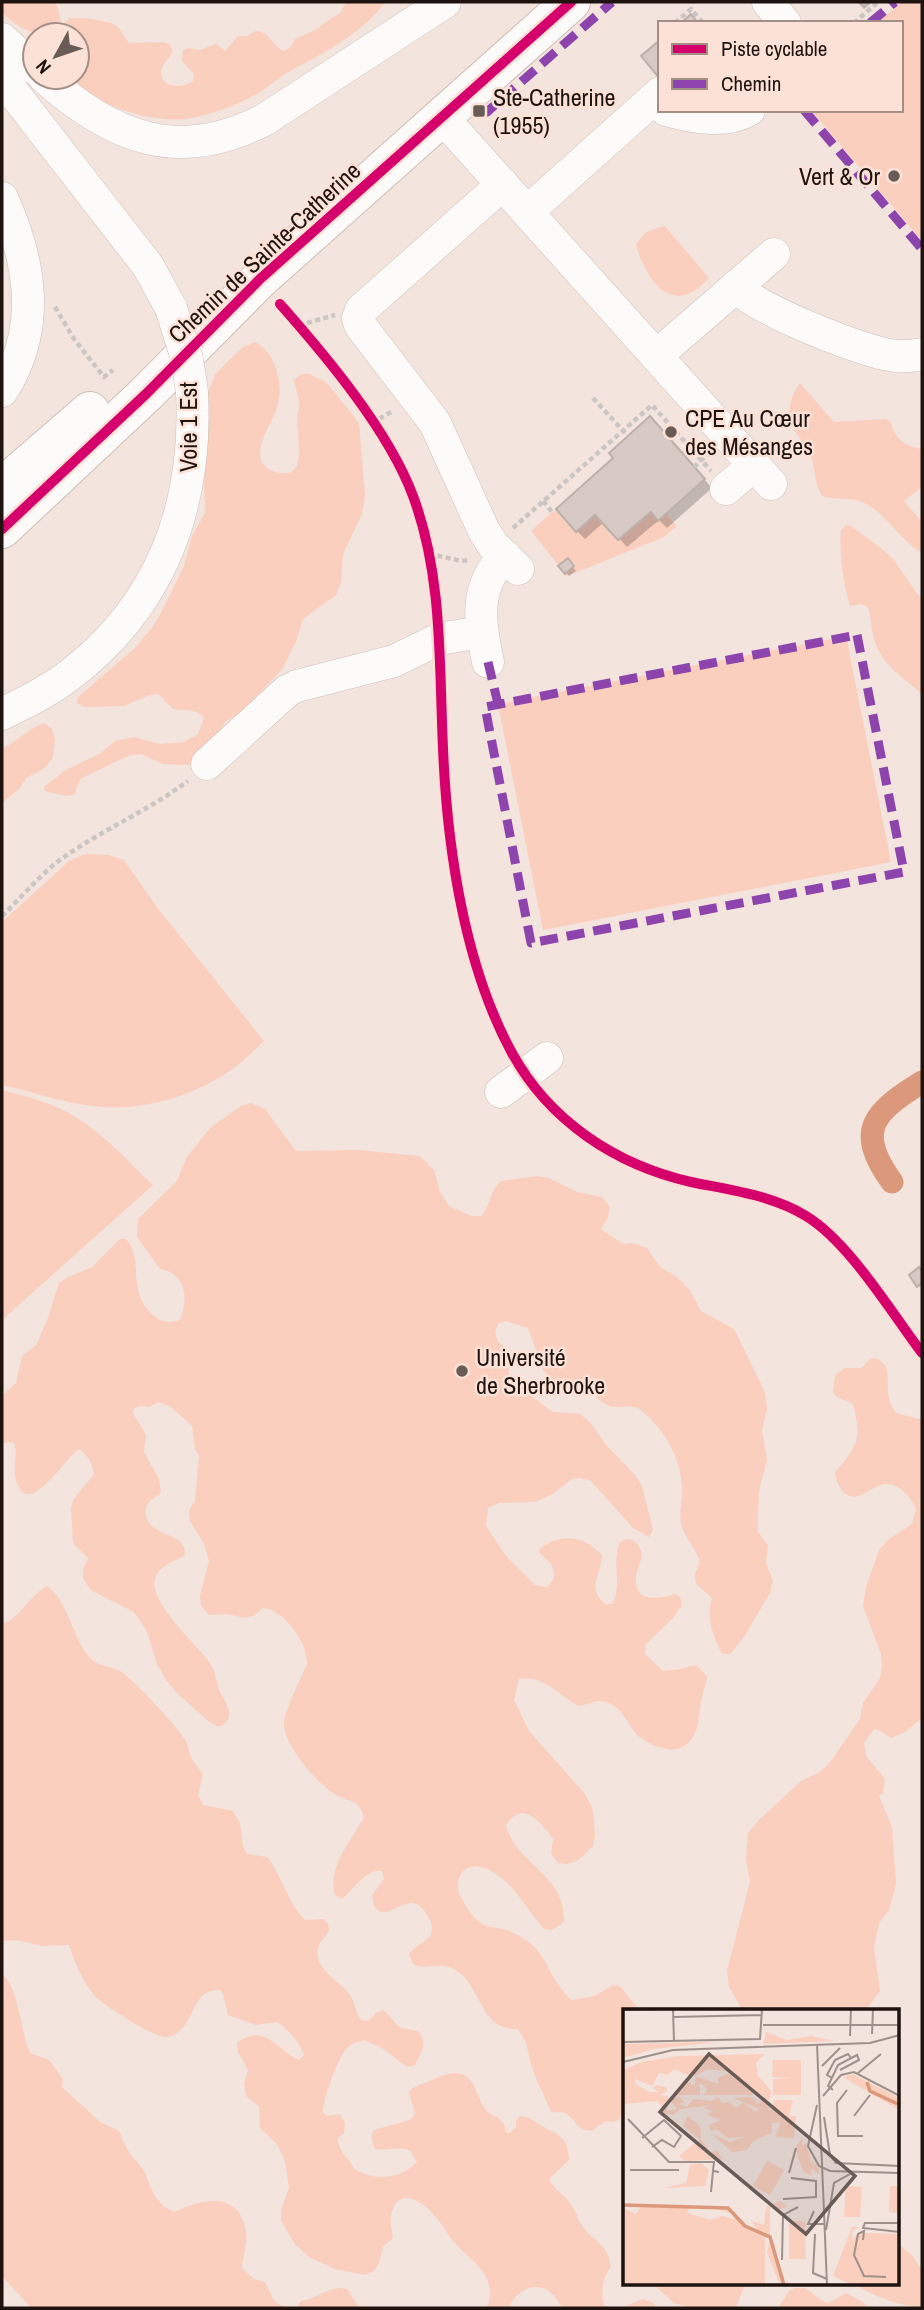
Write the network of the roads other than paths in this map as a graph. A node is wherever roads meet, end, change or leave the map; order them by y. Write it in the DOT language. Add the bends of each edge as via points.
graph roads {
  1 [pos="444,2"];
  2 [pos="768,2"];
  3 [pos="566,5"];
  4 [pos="783,21"];
  5 [pos="2,39"];
  6 [pos="21,56"];
  7 [pos="2,78"];
  8 [pos="60,91"];
  9 [pos="658,104"];
  10 [pos="682,112"];
  11 [pos="743,112"];
  12 [pos="442,116"];
  13 [pos="503,184"];
  14 [pos="2,198"];
  15 [pos="527,212"];
  16 [pos="774,254"];
  17 [pos="260,279"];
  18 [pos="736,286"];
  19 [pos="922,354"];
  20 [pos="656,356"];
  21 [pos="2,391"];
  22 [pos="722,484"];
  23 [pos="2,487"];
  24 [pos="2,529"];
  25 [pos="2,715"];
  26 [pos="207,764"];
  27 [pos="547,1058"];
  28 [pos="501,1091"];
  1 -- 8 [label="lane" via="264,120 217,139 169,141 117,128"];
  2 -- 4 [label="lane"];
  3 -- 12 [label="main road, Chemin de Sainte-Catherine"];
  5 -- 6 [label="lane"];
  7 -- 25 [label="lane, Voie 1 Est, bridge" via="148,266 171,308 192,392 187,491 171,543 147,589 115,632 74,671"];
  9 -- 15 [label="lane"];
  10 -- 11 [label="lane" via="727,117"];
  12 -- 13 [label="lane"];
  12 -- 17 [label="main road, Chemin de Sainte-Catherine"];
  13 -- 15 [label="lane"];
  13 -- 26 [label="lane" via="361,310 358,318 435,423 484,531 501,554 482,598 485,647 439,639 394,662 297,686"];
  14 -- 21 [label="lane" via="22,251 28,312 23,346"];
  15 -- 20 [label="lane"];
  16 -- 18 [label="lane"];
  17 -- 23 [label="main road, Chemin de Sainte-Catherine" via="118,376"];
  17 -- 24 [label="main road, Chemin de Sainte-Catherine"];
  18 -- 19 [label="lane" via="745,297 855,344 902,356"];
  18 -- 20 [label="lane"];
  20 -- 22 [label="lane" via="762,474"];
  27 -- 28 [label="lane"];
}
